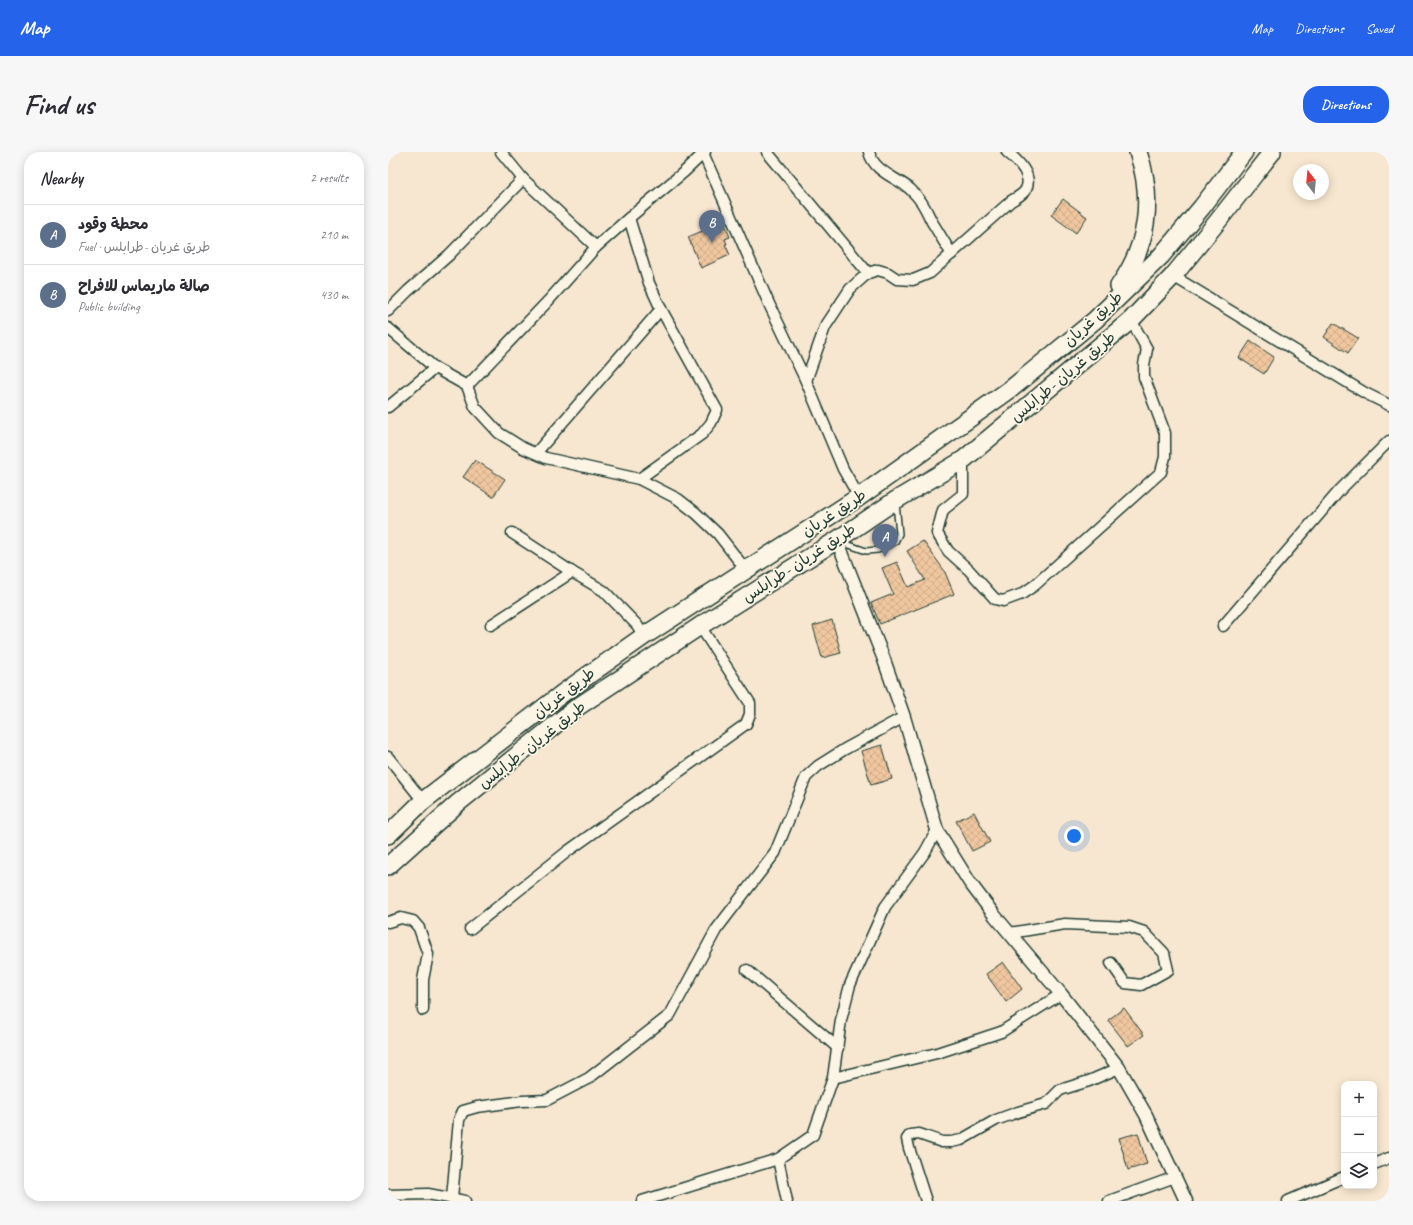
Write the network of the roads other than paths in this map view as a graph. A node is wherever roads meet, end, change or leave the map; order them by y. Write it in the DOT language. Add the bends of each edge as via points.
graph roads {
  1 [pos="501,152"];
  2 [pos="767,152"];
  3 [pos="869,152"];
  4 [pos="1008,152"];
  5 [pos="1138,152"];
  6 [pos="1244,152"];
  7 [pos="1272,152"];
  8 [pos="704,153"];
  9 [pos="523,179"];
  10 [pos="628,218"];
  11 [pos="596,247"];
  12 [pos="952,254"];
  13 [pos="868,273"];
  14 [pos="1173,276"];
  15 [pos="661,309"];
  16 [pos="388,310"];
  17 [pos="1095,320"];
  18 [pos="1131,320"];
  19 [pos="388,328"];
  20 [pos="435,368"];
  21 [pos="806,381"];
  22 [pos="467,386"];
  23 [pos="1389,405"];
  24 [pos="388,406"];
  25 [pos="1389,442"];
  26 [pos="536,453"];
  27 [pos="963,460"];
  28 [pos="639,479"];
  29 [pos="859,497"];
  30 [pos="896,500"];
  31 [pos="512,533"];
  32 [pos="837,540"];
  33 [pos="746,570"];
  34 [pos="572,572"];
  35 [pos="491,625"];
  36 [pos="700,626"];
  37 [pos="1222,626"];
  38 [pos="644,636"];
  39 [pos="904,716"];
  40 [pos="388,756"];
  41 [pos="423,801"];
  42 [pos="937,830"];
  43 [pos="388,835"];
  44 [pos="388,866"];
  45 [pos="388,922"];
  46 [pos="470,929"];
  47 [pos="1010,933"];
  48 [pos="1111,963"];
  49 [pos="747,970"];
  50 [pos="1061,994"];
  51 [pos="423,1010"];
  52 [pos="838,1048"];
  53 [pos="1119,1068"];
  54 [pos="833,1078"];
  55 [pos="1389,1158"];
  56 [pos="778,1159"];
  57 [pos="1377,1163"];
  58 [pos="1175,1177"];
  59 [pos="1341,1178"];
  60 [pos="388,1196"];
  61 [pos="452,1198"];
  62 [pos="465,1201"];
  63 [pos="642,1201"];
  64 [pos="787,1201"];
  65 [pos="926,1201"];
  66 [pos="1111,1201"];
  67 [pos="1186,1201"];
  68 [pos="1288,1201"];
  1 -- 9 [label="street"];
  2 -- 13 [label="street"];
  3 -- 12 [label="street" via="880,170 909,188 923,203"];
  4 -- 12 [label="street" via="1029,180 1026,190"];
  5 -- 17 [label="highway" via="1147,200 1147,220 1143,239 1137,258 1127,276"];
  6 -- 17 [label="highway, طريق غريان" via="1202,208 1160,256"];
  7 -- 14 [label="highway, طريق غريان -طرابلس"];
  8 -- 10 [label="street"];
  8 -- 21 [label="street" via="770,306"];
  9 -- 11 [label="street"];
  9 -- 16 [label="street" via="449,255"];
  10 -- 11 [label="street"];
  10 -- 15 [label="street" via="649,283"];
  11 -- 22 [label="street" via="550,300"];
  12 -- 13 [label="street" via="930,273 913,280 897,279 878,270"];
  13 -- 21 [label="street" via="850,289 825,327"];
  14 -- 18 [label="highway, طريق غريان -طرابلس"];
  14 -- 23 [label="street" via="1365,393"];
  15 -- 26 [label="street"];
  15 -- 28 [label="street" via="717,410 702,434"];
  17 -- 29 [label="highway, طريق غريان" via="1012,388"];
  18 -- 27 [label="highway, طريق غريان -طرابلس"];
  18 -- 27 [label="street" via="1147,349 1144,378 1165,433 1165,457 1160,472 1035,584 1022,594 1003,601 995,598 948,551 938,533 943,510 963,494"];
  19 -- 20 [label="street"];
  20 -- 22 [label="street"];
  20 -- 24 [label="street"];
  21 -- 29 [label="street" via="843,469"];
  22 -- 26 [label="street" via="475,406 498,433"];
  25 -- 37 [label="street" via="1340,490"];
  26 -- 28 [label="street" via="569,464"];
  27 -- 30 [label="highway, طريق غريان -طرابلس"];
  28 -- 33 [label="street" via="678,499 696,513 718,534"];
  29 -- 33 [label="highway, طريق غريان"];
  30 -- 32 [label="highway, طريق غريان -طرابلس"];
  30 -- 32 [label="lane" via="899,534 895,542 878,550 866,551"];
  31 -- 34 [label="street"];
  32 -- 36 [label="highway, طريق غريان -طرابلس"];
  32 -- 39 [label="street"];
  33 -- 38 [label="highway, طريق غريان"];
  34 -- 35 [label="street"];
  34 -- 38 [label="street" via="604,591 637,625"];
  36 -- 44 [label="highway, طريق غريان -طرابلس" via="576,708 458,803"];
  36 -- 46 [label="street" via="750,703 750,714 746,724 568,852"];
  38 -- 41 [label="highway, طريق غريان" via="563,693"];
  39 -- 42 [label="street"];
  39 -- 61 [label="street" via="845,749 806,776 774,853 716,930 670,1016 589,1078 547,1100 522,1101 463,1111 459,1120"];
  40 -- 41 [label="street"];
  41 -- 43 [label="highway, طريق غريان"];
  42 -- 47 [label="street" via="970,883"];
  42 -- 52 [label="street" via="925,852 885,907 850,985 841,1020"];
  45 -- 51 [label="street" via="401,918 413,921 419,928 428,954 423,980"];
  47 -- 48 [label="street" via="1065,924 1129,926 1144,932 1164,953 1168,970 1141,985 1125,984"];
  47 -- 50 [label="street"];
  49 -- 52 [label="street"];
  50 -- 53 [label="street"];
  50 -- 54 [label="street" via="1001,1032 937,1053"];
  52 -- 54 [label="street"];
  53 -- 58 [label="street" via="1146,1115"];
  53 -- 65 [label="street" via="1060,1090 1046,1104 996,1120 961,1140 942,1142 919,1134 910,1135 907,1139 909,1148"];
  54 -- 56 [label="street" via="813,1135"];
  55 -- 57 [label="street"];
  56 -- 63 [label="street"];
  56 -- 64 [label="street"];
  58 -- 66 [label="street"];
  58 -- 67 [label="street"];
  59 -- 68 [label="street"];
  60 -- 61 [label="street" via="428,1194"];
  61 -- 62 [label="street"];
}
